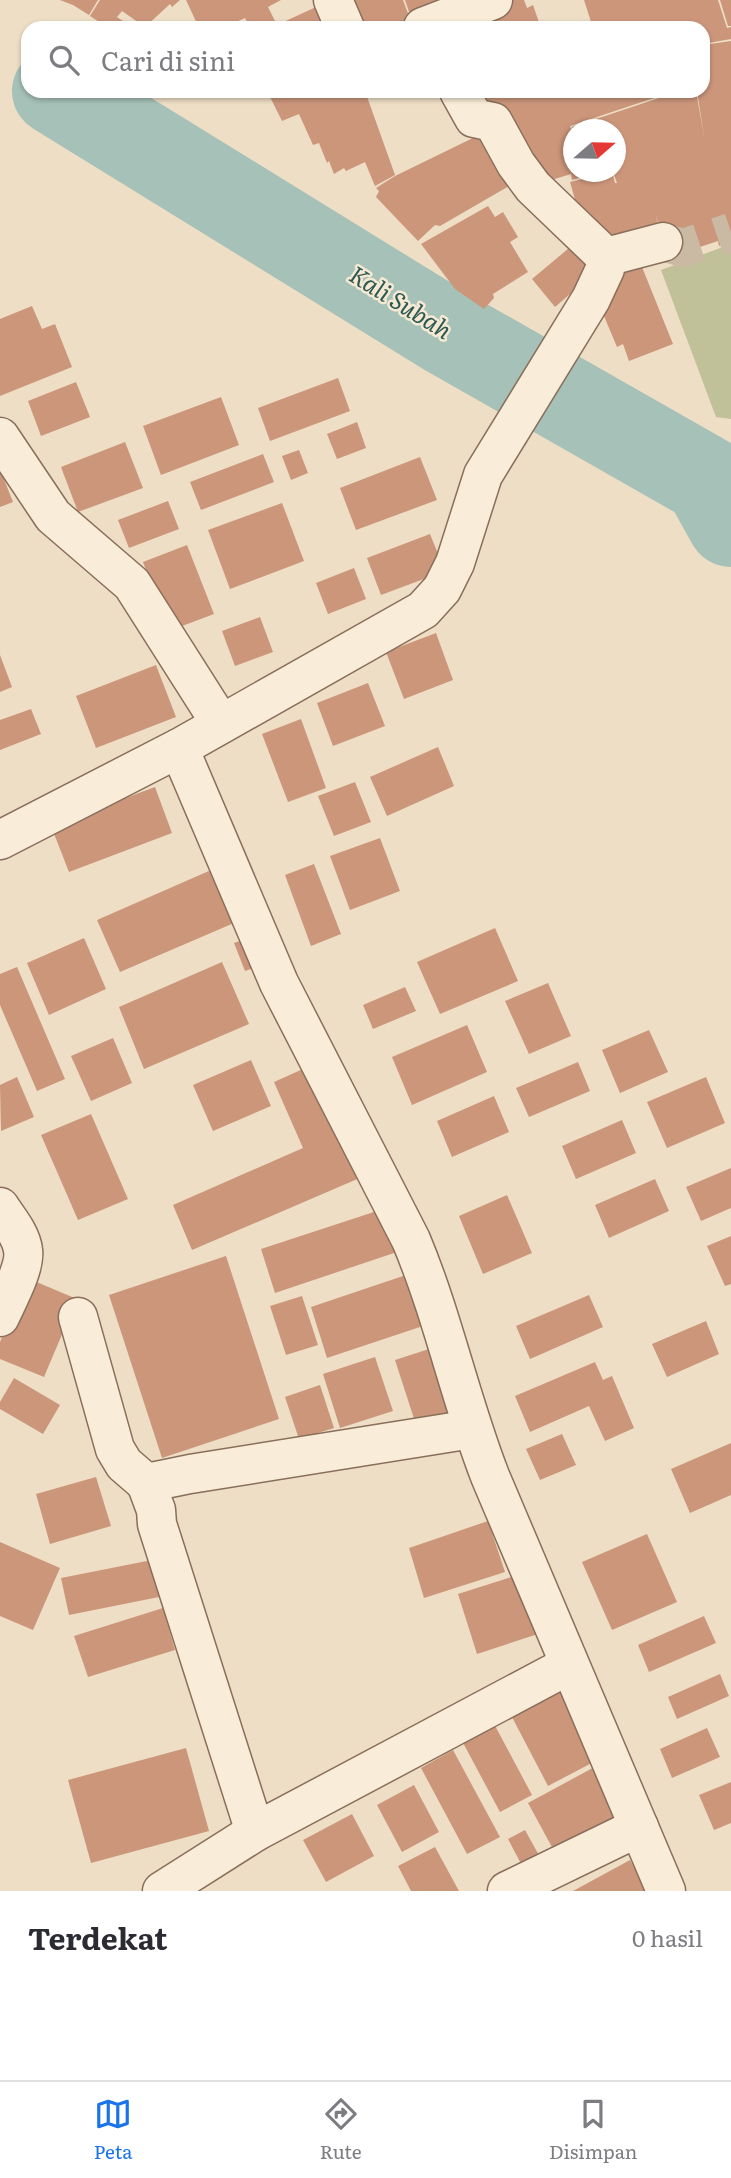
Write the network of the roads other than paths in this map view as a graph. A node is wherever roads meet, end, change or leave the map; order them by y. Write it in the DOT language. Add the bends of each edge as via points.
graph roads {
  1 [pos="333,0"];
  2 [pos="493,0"];
  3 [pos="342,21"];
  4 [pos="440,21"];
  5 [pos="463,98"];
  6 [pos="663,242"];
  7 [pos="606,257"];
  8 [pos="0,437"];
  9 [pos="221,724"];
  10 [pos="179,748"];
  11 [pos="0,841"];
  12 [pos="0,1207"];
  13 [pos="0,1317"];
  14 [pos="78,1317"];
  15 [pos="472,1429"];
  16 [pos="146,1483"];
  17 [pos="569,1665"];
  18 [pos="639,1827"];
  19 [pos="255,1832"];
  20 [pos="162,1891"];
  21 [pos="507,1891"];
  22 [pos="666,1891"];
  1 -- 3 [label="street"];
  2 -- 4 [label="street"];
  5 -- 7 [label="street" via="474,118 493,122 533,187"];
  6 -- 7 [label="street"];
  7 -- 9 [label="street" via="591,299 483,475 456,564 442,589 423,610"];
  8 -- 9 [label="street" via="53,516 132,584"];
  9 -- 10 [label="street"];
  10 -- 11 [label="street"];
  10 -- 15 [label="street" via="279,983 411,1240"];
  12 -- 13 [label="street" via="24,1252"];
  14 -- 16 [label="street" via="115,1449"];
  15 -- 16 [label="street"];
  15 -- 17 [label="street"];
  16 -- 19 [label="street"];
  17 -- 18 [label="street"];
  17 -- 19 [label="street"];
  18 -- 21 [label="street"];
  18 -- 22 [label="street"];
  19 -- 20 [label="street"];
}
